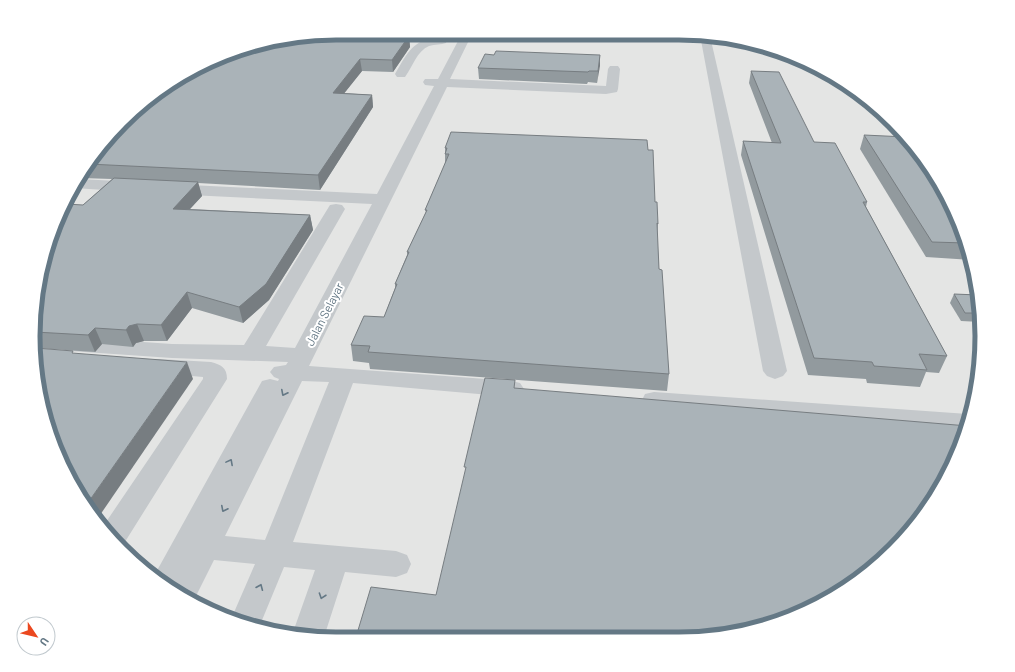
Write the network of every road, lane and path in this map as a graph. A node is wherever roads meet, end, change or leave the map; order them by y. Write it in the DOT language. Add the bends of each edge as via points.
graph roads {
  1 [pos="439,40"];
  2 [pos="451,40"];
  3 [pos="706,42"];
  4 [pos="614,69"];
  5 [pos="401,74"];
  6 [pos="436,82"];
  7 [pos="82,185"];
  8 [pos="77,193"];
  9 [pos="151,193"];
  10 [pos="372,205"];
  11 [pos="336,209"];
  12 [pos="252,352"];
  13 [pos="290,364"];
  14 [pos="775,372"];
  15 [pos="344,376"];
  16 [pos="536,391"];
  17 [pos="629,398"];
  18 [pos="962,422"];
  19 [pos="115,533"];
  20 [pos="196,546"];
  21 [pos="274,554"];
  22 [pos="334,559"];
  23 [pos="396,564"];
  24 [pos="177,585"];
  25 [pos="247,618"];
  26 [pos="310,630"];
  1 -- 5 [label="street" via="421,44"];
  2 -- 6 [label="street, Jalan Selayar"];
  3 -- 14 [label="street"];
  4 -- 6 [label="street" via="612,89 606,90"];
  6 -- 10 [label="street, Jalan Selayar"];
  7 -- 9 [label="street"];
  8 -- 9 [label="street"];
  9 -- 10 [label="street"];
  9 -- 11 [label="street"];
  10 -- 11 [label="street"];
  10 -- 13 [label="street, Jalan Selayar"];
  11 -- 12 [label="street"];
  12 -- 13 [label="street"];
  12 -- 19 [label="street" via="51,350 215,372 215,379"];
  13 -- 15 [label="street"];
  13 -- 20 [label="street, Jalan Selayar"];
  15 -- 16 [label="street"];
  15 -- 21 [label="street"];
  17 -- 18 [label="street"];
  20 -- 21 [label="street"];
  20 -- 24 [label="street, Jalan Selayar"];
  21 -- 22 [label="street"];
  25 -- 21 [label="street, one-way"];
  22 -- 23 [label="street"];
  22 -- 26 [label="street, one-way"];
}
